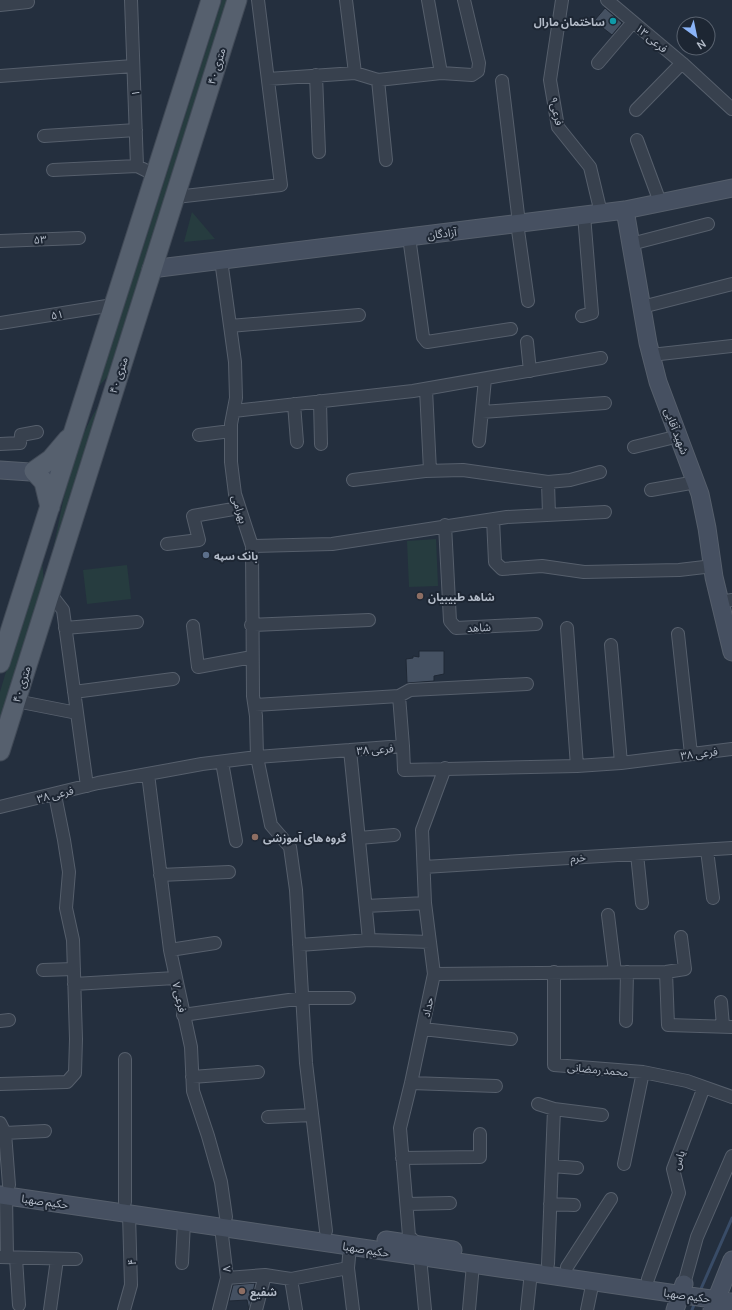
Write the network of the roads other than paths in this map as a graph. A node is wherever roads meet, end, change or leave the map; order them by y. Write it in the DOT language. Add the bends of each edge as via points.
graph roads {
  1 [pos="131,0"];
  2 [pos="212,0"];
  3 [pos="237,0"];
  4 [pos="258,0"];
  5 [pos="346,0"];
  6 [pos="428,0"];
  7 [pos="464,0"];
  8 [pos="562,0"];
  9 [pos="607,0"];
  10 [pos="28,2"];
  11 [pos="0,5"];
  12 [pos="633,22"];
  13 [pos="598,63"];
  14 [pos="682,63"];
  15 [pos="134,66"];
  16 [pos="355,73"];
  17 [pos="441,73"];
  18 [pos="316,75"];
  19 [pos="0,76"];
  20 [pos="268,80"];
  21 [pos="378,80"];
  22 [pos="502,81"];
  23 [pos="732,109"];
  24 [pos="636,110"];
  25 [pos="136,130"];
  26 [pos="44,136"];
  27 [pos="637,140"];
  28 [pos="319,152"];
  29 [pos="386,160"];
  30 [pos="137,166"];
  31 [pos="53,170"];
  32 [pos="155,175"];
  33 [pos="732,188"];
  34 [pos="176,197"];
  35 [pos="660,202"];
  36 [pos="625,210"];
  37 [pos="601,212"];
  38 [pos="584,215"];
  39 [pos="518,223"];
  40 [pos="708,224"];
  41 [pos="409,237"];
  42 [pos="79,238"];
  43 [pos="0,241"];
  44 [pos="631,244"];
  45 [pos="221,260"];
  46 [pos="151,269"];
  47 [pos="732,284"];
  48 [pos="528,301"];
  49 [pos="113,305"];
  50 [pos="642,307"];
  51 [pos="359,315"];
  52 [pos="582,316"];
  53 [pos="0,323"];
  54 [pos="230,326"];
  55 [pos="511,329"];
  56 [pos="527,342"];
  57 [pos="732,346"];
  58 [pos="651,355"];
  59 [pos="601,358"];
  60 [pos="530,371"];
  61 [pos="118,376"];
  62 [pos="485,379"];
  63 [pos="426,389"];
  64 [pos="320,401"];
  65 [pos="605,403"];
  66 [pos="294,404"];
  67 [pos="234,411"];
  68 [pos="482,412"];
  69 [pos="231,431"];
  70 [pos="37,432"];
  71 [pos="74,432"];
  72 [pos="199,435"];
  73 [pos="679,436"];
  74 [pos="479,441"];
  75 [pos="297,442"];
  76 [pos="0,444"];
  77 [pos="320,444"];
  78 [pos="634,447"];
  79 [pos="0,470"];
  80 [pos="430,471"];
  81 [pos="34,472"];
  82 [pos="600,472"];
  83 [pos="60,474"];
  84 [pos="353,480"];
  85 [pos="548,482"];
  86 [pos="696,482"];
  87 [pos="651,490"];
  88 [pos="50,507"];
  89 [pos="239,508"];
  90 [pos="605,512"];
  91 [pos="548,515"];
  92 [pos="493,519"];
  93 [pos="445,525"];
  94 [pos="167,544"];
  95 [pos="252,546"];
  96 [pos="713,566"];
  97 [pos="50,592"];
  98 [pos="726,601"];
  99 [pos="369,620"];
  100 [pos="137,622"];
  101 [pos="536,624"];
  102 [pos="251,625"];
  103 [pos="193,626"];
  104 [pos="65,628"];
  105 [pos="567,628"];
  106 [pos="678,634"];
  107 [pos="611,645"];
  108 [pos="732,652"];
  109 [pos="252,657"];
  110 [pos="0,663"];
  111 [pos="173,679"];
  112 [pos="527,684"];
  113 [pos="74,692"];
  114 [pos="399,696"];
  115 [pos="16,701"];
  116 [pos="254,705"];
  117 [pos="77,713"];
  118 [pos="403,746"];
  119 [pos="732,749"];
  120 [pos="350,750"];
  121 [pos="0,751"];
  122 [pos="690,754"];
  123 [pos="257,757"];
  124 [pos="222,762"];
  125 [pos="621,763"];
  126 [pos="577,766"];
  127 [pos="445,768"];
  128 [pos="148,774"];
  129 [pos="87,786"];
  130 [pos="55,795"];
  131 [pos="0,807"];
  132 [pos="394,835"];
  133 [pos="359,838"];
  134 [pos="236,841"];
  135 [pos="732,848"];
  136 [pos="707,850"];
  137 [pos="637,854"];
  138 [pos="424,867"];
  139 [pos="229,872"];
  140 [pos="160,875"];
  141 [pos="712,898"];
  142 [pos="425,903"];
  143 [pos="642,903"];
  144 [pos="366,906"];
  145 [pos="608,915"];
  146 [pos="682,937"];
  147 [pos="369,940"];
  148 [pos="430,942"];
  149 [pos="215,943"];
  150 [pos="299,946"];
  151 [pos="170,950"];
  152 [pos="74,969"];
  153 [pos="43,970"];
  154 [pos="554,972"];
  155 [pos="621,972"];
  156 [pos="666,972"];
  157 [pos="434,974"];
  158 [pos="175,978"];
  159 [pos="74,984"];
  160 [pos="304,998"];
  161 [pos="349,998"];
  162 [pos="721,1002"];
  163 [pos="183,1015"];
  164 [pos="626,1021"];
  165 [pos="727,1027"];
  166 [pos="422,1029"];
  167 [pos="511,1039"];
  168 [pos="125,1059"];
  169 [pos="258,1072"];
  170 [pos="644,1072"];
  171 [pos="192,1077"];
  172 [pos="411,1083"];
  173 [pos="0,1084"];
  174 [pos="496,1086"];
  175 [pos="704,1087"];
  176 [pos="732,1097"];
  177 [pos="538,1104"];
  178 [pos="554,1109"];
  179 [pos="312,1115"];
  180 [pos="602,1115"];
  181 [pos="268,1117"];
  182 [pos="2,1128"];
  183 [pos="45,1131"];
  184 [pos="480,1134"];
  185 [pos="732,1156"];
  186 [pos="402,1158"];
  187 [pos="624,1164"];
  188 [pos="552,1166"];
  189 [pos="577,1168"];
  190 [pos="4,1190"];
  191 [pos="611,1199"];
  192 [pos="450,1203"];
  193 [pos="407,1204"];
  194 [pos="550,1204"];
  195 [pos="574,1205"];
  196 [pos="127,1208"];
  197 [pos="184,1222"];
  198 [pos="224,1222"];
  199 [pos="326,1231"];
  200 [pos="350,1246"];
  201 [pos="419,1251"];
  202 [pos="8,1257"];
  203 [pos="57,1259"];
  204 [pos="76,1260"];
  205 [pos="732,1260"];
  206 [pos="182,1263"];
  207 [pos="474,1264"];
  208 [pos="548,1264"];
  209 [pos="567,1267"];
  210 [pos="348,1268"];
  211 [pos="531,1272"];
  212 [pos="265,1275"];
  213 [pos="227,1278"];
  214 [pos="648,1278"];
  215 [pos="291,1279"];
  216 [pos="593,1281"];
  217 [pos="702,1295"];
  218 [pos="732,1302"];
  219 [pos="19,1305"];
  220 [pos="50,1310"];
  221 [pos="124,1310"];
  222 [pos="219,1310"];
  223 [pos="256,1310"];
  224 [pos="296,1310"];
  225 [pos="353,1310"];
  226 [pos="424,1310"];
  227 [pos="470,1310"];
  228 [pos="527,1310"];
  229 [pos="587,1310"];
  1 -- 15 [label="street, ۱"];
  2 -- 32 [label="main road"];
  3 -- 34 [label="main road, ۴۰ متری"];
  4 -- 20 [label="street"];
  5 -- 16 [label="street"];
  6 -- 17 [label="street"];
  7 -- 17 [label="street" via="478,71 472,75"];
  8 -- 37 [label="street, فرعی۹" via="550,80 558,127 590,167"];
  9 -- 12 [label="street, فرعی ۱۳"];
  10 -- 11 [label="street"];
  12 -- 13 [label="street"];
  12 -- 14 [label="street, فرعی ۱۳"];
  14 -- 23 [label="street, فرعی ۱۳"];
  14 -- 24 [label="street"];
  15 -- 19 [label="street"];
  15 -- 25 [label="street, ۱"];
  16 -- 18 [label="street"];
  16 -- 21 [label="street"];
  17 -- 21 [label="street"];
  18 -- 20 [label="street"];
  18 -- 28 [label="street"];
  20 -- 34 [label="street" via="281,185"];
  21 -- 29 [label="street"];
  22 -- 39 [label="street"];
  25 -- 26 [label="street"];
  25 -- 30 [label="street, ۱"];
  27 -- 35 [label="street"];
  30 -- 31 [label="street"];
  30 -- 32 [label="street"];
  32 -- 49 [label="main road"];
  33 -- 35 [label="street, آزادگان"];
  34 -- 46 [label="main road, ۴۰ متری"];
  35 -- 36 [label="street, آزادگان"];
  36 -- 37 [label="street, آزادگان"];
  36 -- 44 [label="street, شهید آقایی"];
  37 -- 38 [label="street, آزادگان"];
  38 -- 39 [label="street, آزادگان"];
  38 -- 52 [label="street" via="592,313"];
  39 -- 41 [label="street, آزادگان"];
  39 -- 48 [label="street"];
  40 -- 44 [label="street"];
  41 -- 45 [label="street, آزادگان"];
  41 -- 55 [label="street" via="423,336 427,342"];
  42 -- 43 [label="street, ۵۳"];
  44 -- 50 [label="street, شهید آقایی"];
  45 -- 46 [label="street, آزادگان"];
  45 -- 54 [label="street, بهرامی"];
  46 -- 61 [label="main road, ۴۰ متری"];
  47 -- 50 [label="street"];
  49 -- 53 [label="street, ۵۱"];
  49 -- 71 [label="main road"];
  50 -- 58 [label="street, شهید آقایی"];
  51 -- 54 [label="street"];
  54 -- 67 [label="street, بهرامی" via="235,362"];
  56 -- 60 [label="street"];
  57 -- 58 [label="street"];
  58 -- 73 [label="street, شهید آقایی" via="658,382"];
  59 -- 60 [label="street"];
  60 -- 62 [label="street"];
  61 -- 83 [label="main road" via="95,402 80,433 69,468"];
  61 -- 97 [label="main road, ۴۰ متری"];
  62 -- 63 [label="street"];
  62 -- 68 [label="street"];
  63 -- 64 [label="street"];
  63 -- 80 [label="street"];
  64 -- 66 [label="street"];
  64 -- 77 [label="street"];
  65 -- 68 [label="street"];
  66 -- 67 [label="street"];
  66 -- 75 [label="street"];
  67 -- 69 [label="street, بهرامی"];
  68 -- 74 [label="street"];
  69 -- 72 [label="street"];
  69 -- 89 [label="street, بهرامی" via="231,462"];
  70 -- 76 [label="street" via="21,435 20,443"];
  71 -- 81 [label="main road" via="51,459"];
  71 -- 83 [label="main road"];
  73 -- 78 [label="street"];
  73 -- 86 [label="street, شهید آقایی"];
  79 -- 81 [label="street"];
  80 -- 84 [label="street"];
  80 -- 85 [label="street" via="463,470"];
  81 -- 83 [label="street"];
  81 -- 88 [label="main road" via="44,482"];
  82 -- 85 [label="street" via="570,480"];
  83 -- 88 [label="main road"];
  83 -- 97 [label="main road" via="63,488 48,545"];
  85 -- 91 [label="street"];
  86 -- 87 [label="street"];
  86 -- 96 [label="street, شهید آقایی"];
  88 -- 110 [label="main road"];
  89 -- 94 [label="street" via="194,516 199,540"];
  89 -- 95 [label="street, بهرامی"];
  90 -- 91 [label="street"];
  91 -- 92 [label="street"];
  92 -- 93 [label="street"];
  92 -- 96 [label="street" via="495,562 502,569 542,566 584,572 679,570"];
  93 -- 95 [label="street" via="332,544"];
  93 -- 101 [label="street, شاهد" via="450,621 453,625 456,628"];
  95 -- 102 [label="street, بهرامی"];
  96 -- 98 [label="street, شهید آقایی"];
  97 -- 104 [label="street" via="63,610"];
  97 -- 115 [label="main road, ۴۰ متری"];
  98 -- 108 [label="street, شهید آقایی"];
  99 -- 102 [label="street"];
  100 -- 104 [label="street"];
  102 -- 109 [label="street, بهرامی"];
  103 -- 109 [label="street" via="198,667"];
  104 -- 113 [label="street"];
  105 -- 126 [label="street"];
  106 -- 122 [label="street"];
  107 -- 125 [label="street"];
  109 -- 116 [label="street, بهرامی"];
  111 -- 113 [label="street"];
  112 -- 114 [label="street" via="410,690"];
  113 -- 117 [label="street"];
  114 -- 116 [label="street"];
  114 -- 118 [label="street"];
  115 -- 117 [label="street"];
  115 -- 121 [label="main road, ۴۰ متری"];
  116 -- 123 [label="street, بهرامی"];
  117 -- 129 [label="street"];
  118 -- 120 [label="street, فرعی ۳۸"];
  118 -- 127 [label="street, فرعی ۳۸" via="404,770"];
  119 -- 122 [label="street, فرعی ۳۸"];
  120 -- 123 [label="street, فرعی ۳۸"];
  120 -- 133 [label="street"];
  122 -- 125 [label="street, فرعی ۳۸"];
  123 -- 124 [label="street, فرعی ۳۸"];
  123 -- 150 [label="street, بهرامی" via="271,825 290,847 296,890"];
  124 -- 128 [label="street, فرعی ۳۸"];
  124 -- 134 [label="street"];
  125 -- 126 [label="street, فرعی ۳۸"];
  126 -- 127 [label="street, فرعی ۳۸"];
  127 -- 138 [label="street, حداد" via="422,830"];
  128 -- 129 [label="street, فرعی ۳۸"];
  128 -- 140 [label="street, فرعی ۷"];
  129 -- 130 [label="street, فرعی ۳۸"];
  130 -- 131 [label="street, فرعی ۳۸"];
  130 -- 152 [label="street" via="69,872 66,908 73,940"];
  132 -- 133 [label="street"];
  133 -- 144 [label="street"];
  135 -- 136 [label="street, خرم"];
  136 -- 137 [label="street, خرم"];
  136 -- 141 [label="street"];
  137 -- 138 [label="street, خرم"];
  137 -- 143 [label="street"];
  138 -- 142 [label="street, حداد"];
  139 -- 140 [label="street"];
  140 -- 151 [label="street, فرعی ۷"];
  142 -- 144 [label="street"];
  142 -- 148 [label="street, حداد"];
  144 -- 147 [label="street"];
  145 -- 155 [label="street"];
  146 -- 156 [label="street" via="685,969"];
  147 -- 148 [label="street"];
  147 -- 150 [label="street"];
  148 -- 157 [label="street, حداد"];
  149 -- 151 [label="street"];
  150 -- 160 [label="street, بهرامی"];
  151 -- 158 [label="street, فرعی ۷"];
  152 -- 153 [label="street"];
  152 -- 159 [label="street"];
  154 -- 155 [label="street"];
  154 -- 157 [label="street"];
  154 -- 170 [label="street, محمد رمضانی" via="554,1065"];
  155 -- 156 [label="street"];
  155 -- 164 [label="street"];
  156 -- 165 [label="street" via="668,1025"];
  157 -- 166 [label="street, حداد"];
  158 -- 159 [label="street"];
  158 -- 163 [label="street, فرعی ۷"];
  159 -- 173 [label="street" via="75,1073 67,1082"];
  160 -- 161 [label="street"];
  160 -- 163 [label="street"];
  160 -- 179 [label="street, بهرامی" via="306,1063"];
  162 -- 165 [label="street"];
  163 -- 171 [label="street, فرعی ۷" via="191,1047"];
  166 -- 167 [label="street"];
  166 -- 172 [label="street, حداد"];
  168 -- 196 [label="street, ۴"];
  169 -- 171 [label="street"];
  170 -- 175 [label="street, محمد رمضانی" via="687,1080"];
  170 -- 187 [label="street"];
  171 -- 198 [label="street, فرعی ۷" via="193,1091 221,1182"];
  172 -- 174 [label="street"];
  172 -- 186 [label="street, حداد" via="400,1128"];
  175 -- 176 [label="street, محمد رمضانی"];
  175 -- 214 [label="street, یاس" via="673,1169 679,1193"];
  177 -- 178 [label="street"];
  178 -- 180 [label="street"];
  178 -- 188 [label="street"];
  179 -- 181 [label="street"];
  179 -- 199 [label="street, بهرامی"];
  182 -- 183 [label="street"];
  182 -- 190 [label="street"];
  184 -- 186 [label="street" via="480,1157"];
  185 -- 217 [label="street" via="697,1237"];
  186 -- 193 [label="street, حداد"];
  188 -- 189 [label="street"];
  188 -- 194 [label="street"];
  190 -- 196 [label="street, حکیم صهبا"];
  190 -- 202 [label="street"];
  191 -- 209 [label="street"];
  192 -- 193 [label="street"];
  193 -- 201 [label="street, حداد" via="409,1236"];
  194 -- 195 [label="street"];
  194 -- 208 [label="street"];
  196 -- 197 [label="street, حکیم صهبا"];
  196 -- 198 [label="street, حکیم صهبا"];
  196 -- 221 [label="street, ۴" via="131,1284"];
  197 -- 198 [label="street, حکیم صهبا"];
  197 -- 206 [label="street"];
  198 -- 199 [label="street, حکیم صهبا"];
  198 -- 200 [label="street, حکیم صهبا"];
  198 -- 213 [label="street, ۸"];
  199 -- 201 [label="street, حکیم صهبا"];
  200 -- 201 [label="street, حکیم صهبا"];
  200 -- 210 [label="street"];
  201 -- 207 [label="street, حکیم صهبا"];
  201 -- 208 [label="street, حکیم صهبا"];
  201 -- 226 [label="street"];
  202 -- 203 [label="street"];
  202 -- 219 [label="street"];
  203 -- 204 [label="street"];
  203 -- 220 [label="street"];
  205 -- 217 [label="street"];
  207 -- 211 [label="street, حکیم صهبا"];
  207 -- 227 [label="street"];
  208 -- 209 [label="street, حکیم صهبا"];
  209 -- 214 [label="street, حکیم صهبا"];
  210 -- 215 [label="street"];
  210 -- 225 [label="street"];
  211 -- 216 [label="street, حکیم صهبا"];
  211 -- 228 [label="street"];
  212 -- 213 [label="street"];
  212 -- 215 [label="street"];
  212 -- 223 [label="street"];
  213 -- 222 [label="street, ۸"];
  214 -- 217 [label="street, حکیم صهبا"];
  215 -- 224 [label="street"];
  216 -- 217 [label="street, حکیم صهبا"];
  216 -- 229 [label="street"];
  217 -- 218 [label="street, حکیم صهبا"];
}
